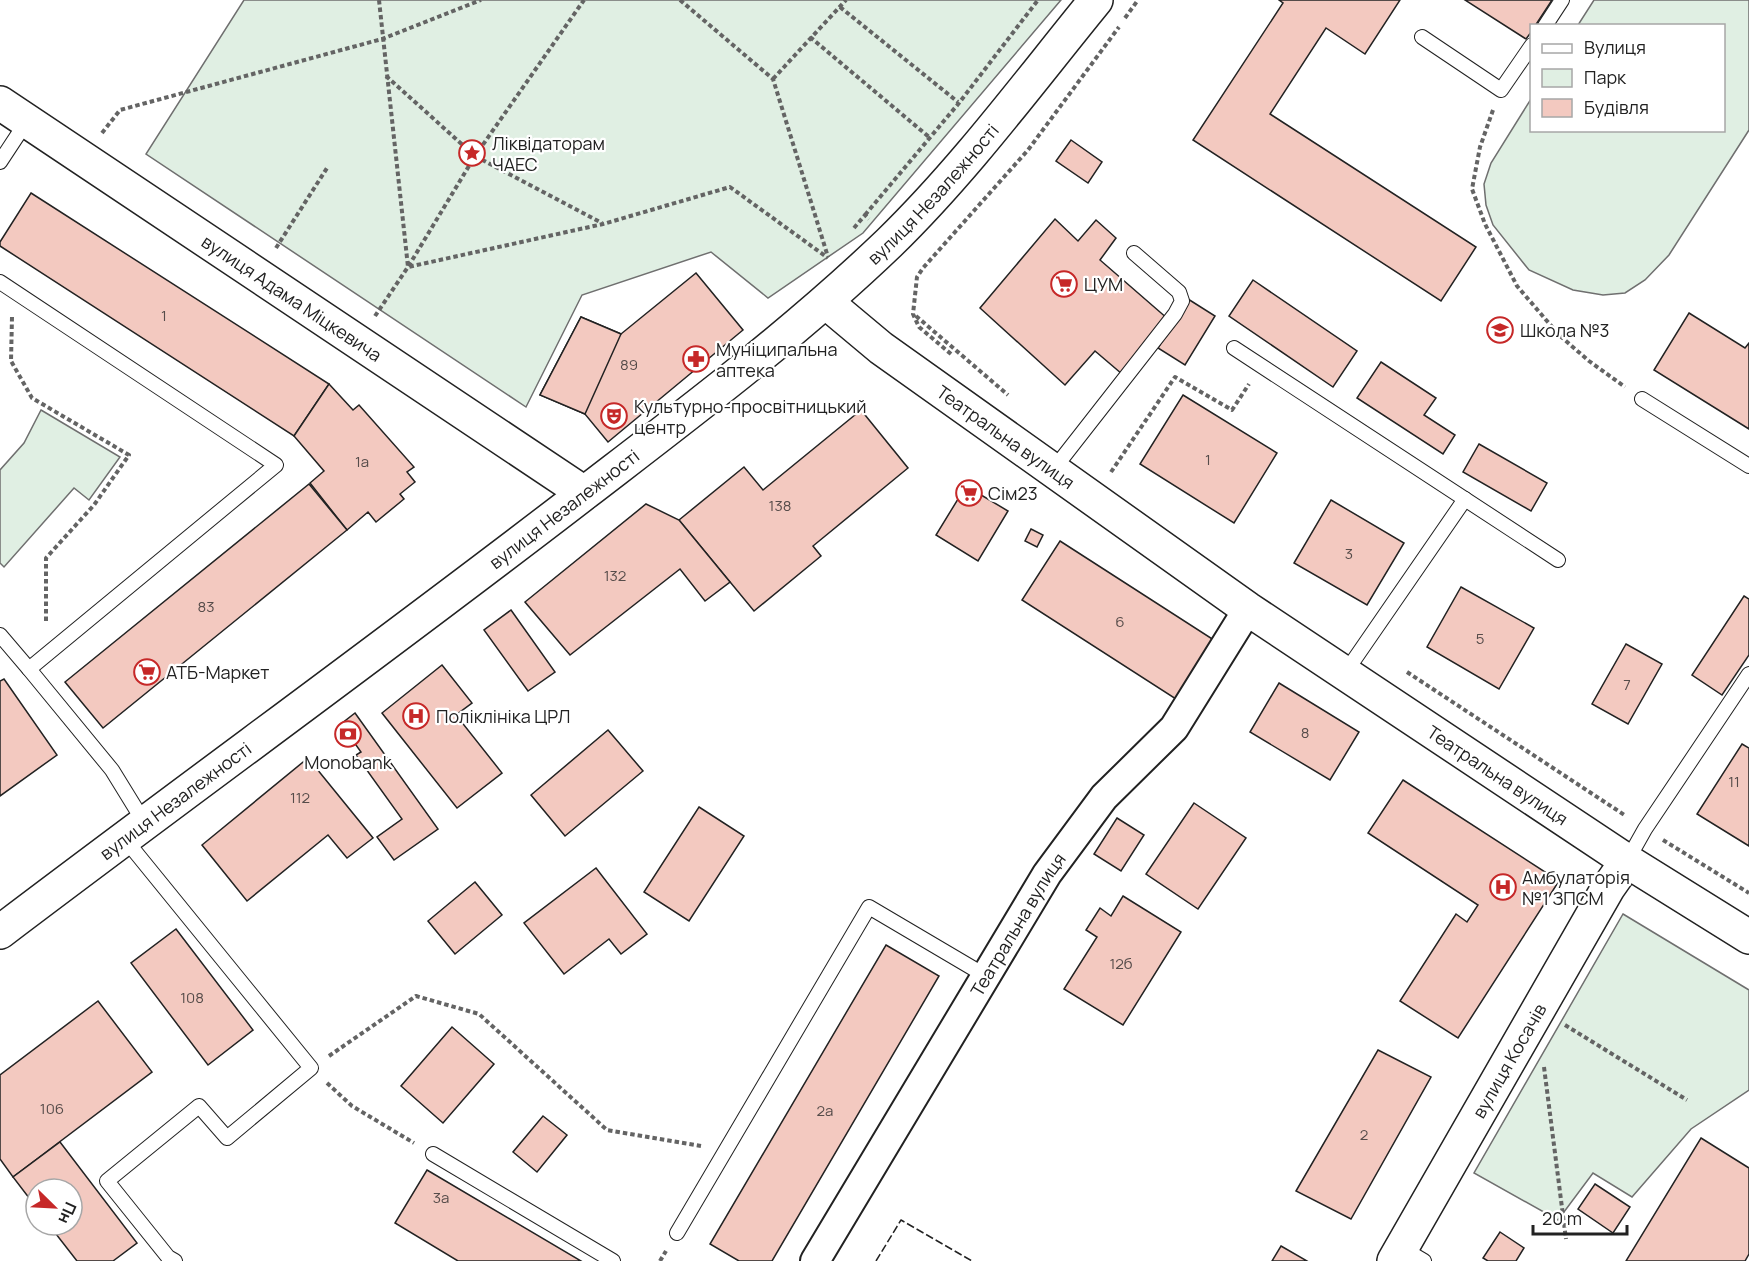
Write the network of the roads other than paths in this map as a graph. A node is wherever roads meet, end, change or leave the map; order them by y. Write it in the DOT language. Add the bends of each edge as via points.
graph roads {
  1 [pos="1096,0"];
  2 [pos="1562,0"];
  3 [pos="1546,24"];
  4 [pos="1422,37"];
  5 [pos="1530,48"];
  6 [pos="0,103"];
  7 [pos="27,121"];
  8 [pos="0,162"];
  9 [pos="1134,253"];
  10 [pos="0,282"];
  11 [pos="826,302"];
  12 [pos="1234,348"];
  13 [pos="1642,399"];
  14 [pos="1062,460"];
  15 [pos="1749,466"];
  16 [pos="584,493"];
  17 [pos="1465,499"];
  18 [pos="1558,560"];
  19 [pos="1248,609"];
  20 [pos="0,635"];
  21 [pos="29,669"];
  22 [pos="1345,673"];
  23 [pos="1749,674"];
  24 [pos="134,830"];
  25 [pos="1627,861"];
  26 [pos="0,932"];
  27 [pos="1749,937"];
  28 [pos="986,976"];
  29 [pos="433,1154"];
  30 [pos="677,1233"];
  31 [pos="1407,1257"];
  32 [pos="175,1261"];
  33 [pos="613,1261"];
  34 [pos="815,1261"];
  1 -- 11 [label="street, вулиця Незалежності" via="966,160 892,240"];
  2 -- 3 [label="lane"];
  4 -- 5 [label="lane" via="1501,90"];
  6 -- 7 [label="street, вулиця Адама Міцкевича"];
  7 -- 8 [label="lane"];
  7 -- 16 [label="street, вулиця Адама Міцкевича"];
  9 -- 14 [label="lane" via="1179,292 1182,301"];
  10 -- 21 [label="lane" via="276,465"];
  11 -- 14 [label="street, Театральна вулиця" via="881,348"];
  11 -- 16 [label="street, вулиця Незалежності"];
  12 -- 17 [label="lane"];
  13 -- 15 [label="lane"];
  14 -- 19 [label="street, Театральна вулиця"];
  16 -- 24 [label="street, вулиця Незалежності"];
  17 -- 18 [label="lane"];
  17 -- 22 [label="lane"];
  19 -- 22 [label="street, Театральна вулиця"];
  19 -- 28 [label="street, Театральна вулиця" via="1174,728 1104,797 1047,874"];
  20 -- 21 [label="lane"];
  21 -- 24 [label="lane" via="112,770"];
  22 -- 25 [label="street, Театральна вулиця"];
  23 -- 25 [label="lane"];
  24 -- 26 [label="street, вулиця Незалежності"];
  24 -- 32 [label="lane" via="311,1068 227,1138 199,1106 107,1181"];
  25 -- 27 [label="street, Театральна вулиця"];
  25 -- 31 [label="street, вулиця Косачів" via="1608,888"];
  28 -- 30 [label="lane" via="868,907"];
  28 -- 34 [label="street, Театральна вулиця"];
  29 -- 33 [label="lane"];
}
